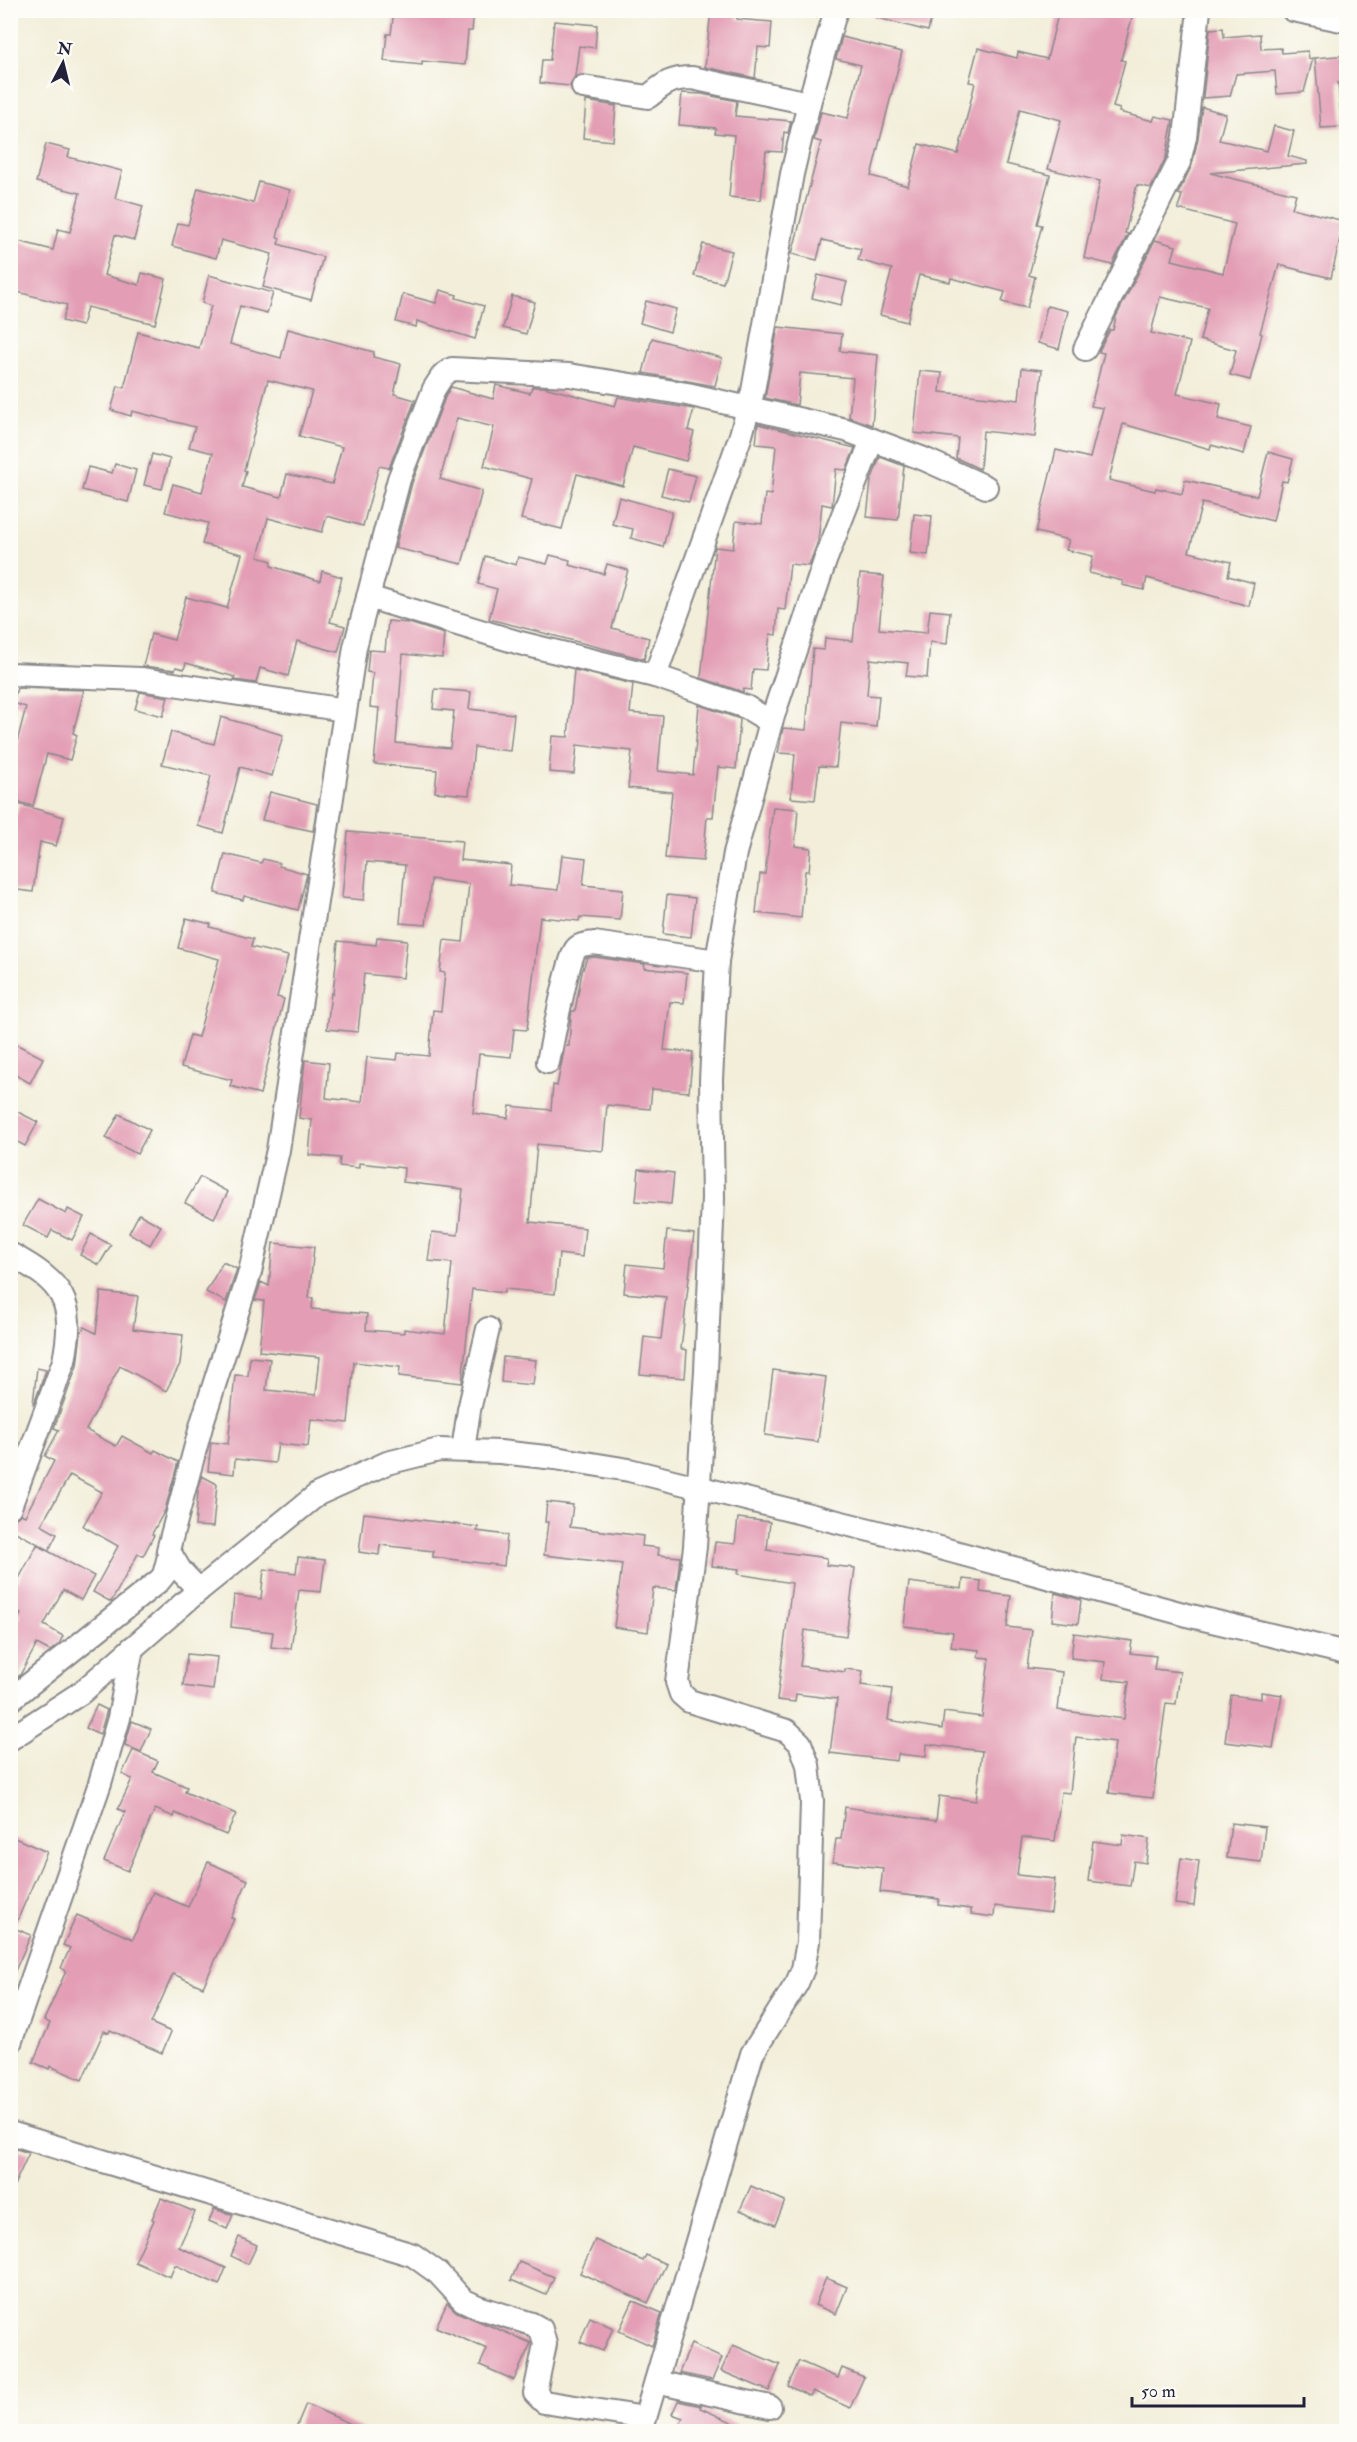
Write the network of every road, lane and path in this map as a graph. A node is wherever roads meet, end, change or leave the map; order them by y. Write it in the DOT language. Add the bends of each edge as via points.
graph roads {
  1 [pos="836,10"];
  2 [pos="1198,10"];
  3 [pos="1293,10"];
  4 [pos="1347,21"];
  5 [pos="583,87"];
  6 [pos="809,103"];
  7 [pos="1085,349"];
  8 [pos="748,408"];
  9 [pos="872,440"];
  10 [pos="986,487"];
  11 [pos="368,597"];
  12 [pos="10,674"];
  13 [pos="655,676"];
  14 [pos="345,710"];
  15 [pos="771,722"];
  16 [pos="717,961"];
  17 [pos="548,1062"];
  18 [pos="10,1254"];
  19 [pos="488,1329"];
  20 [pos="464,1446"];
  21 [pos="698,1482"];
  22 [pos="10,1507"];
  23 [pos="175,1563"];
  24 [pos="197,1588"];
  25 [pos="132,1648"];
  26 [pos="1347,1653"];
  27 [pos="10,1700"];
  28 [pos="10,1739"];
  29 [pos="10,2043"];
  30 [pos="10,2133"];
  31 [pos="656,2382"];
  32 [pos="770,2407"];
  33 [pos="643,2425"];
  1 -- 6 [label="street"];
  2 -- 7 [label="street" via="1179,162"];
  3 -- 4 [label="street"];
  5 -- 6 [label="street" via="648,97 669,81 692,78"];
  6 -- 8 [label="street"];
  8 -- 9 [label="street" via="846,430"];
  8 -- 11 [label="street" via="569,375 447,370 434,389 399,479"];
  8 -- 13 [label="street"];
  9 -- 10 [label="street"];
  9 -- 15 [label="street" via="825,561"];
  11 -- 13 [label="street" via="520,643"];
  11 -- 14 [label="street"];
  12 -- 14 [label="street" via="141,679"];
  13 -- 15 [label="street" via="746,707"];
  14 -- 23 [label="street" via="269,1196 168,1550"];
  15 -- 16 [label="street" via="735,853"];
  16 -- 17 [label="street" via="594,943 575,949"];
  16 -- 21 [label="street" via="711,1080 713,1198"];
  18 -- 22 [label="street" via="55,1283 68,1313 64,1361"];
  19 -- 20 [label="street"];
  20 -- 21 [label="street"];
  20 -- 24 [label="street" via="387,1463 318,1494"];
  21 -- 26 [label="street" via="1187,1616"];
  21 -- 31 [label="street" via="695,1547 677,1688 688,1701 787,1731 800,1743 808,1765 812,1802 808,1942 797,1983 752,2054"];
  23 -- 24 [label="street"];
  23 -- 27 [label="street" via="160,1580"];
  24 -- 25 [label="street"];
  25 -- 28 [label="street" via="82,1692"];
  25 -- 29 [label="street" via="124,1700 100,1783"];
  30 -- 33 [label="street" via="413,2255 438,2273 463,2300 541,2329 545,2344 535,2393 544,2402"];
  31 -- 32 [label="street"];
  31 -- 33 [label="street"];
}
